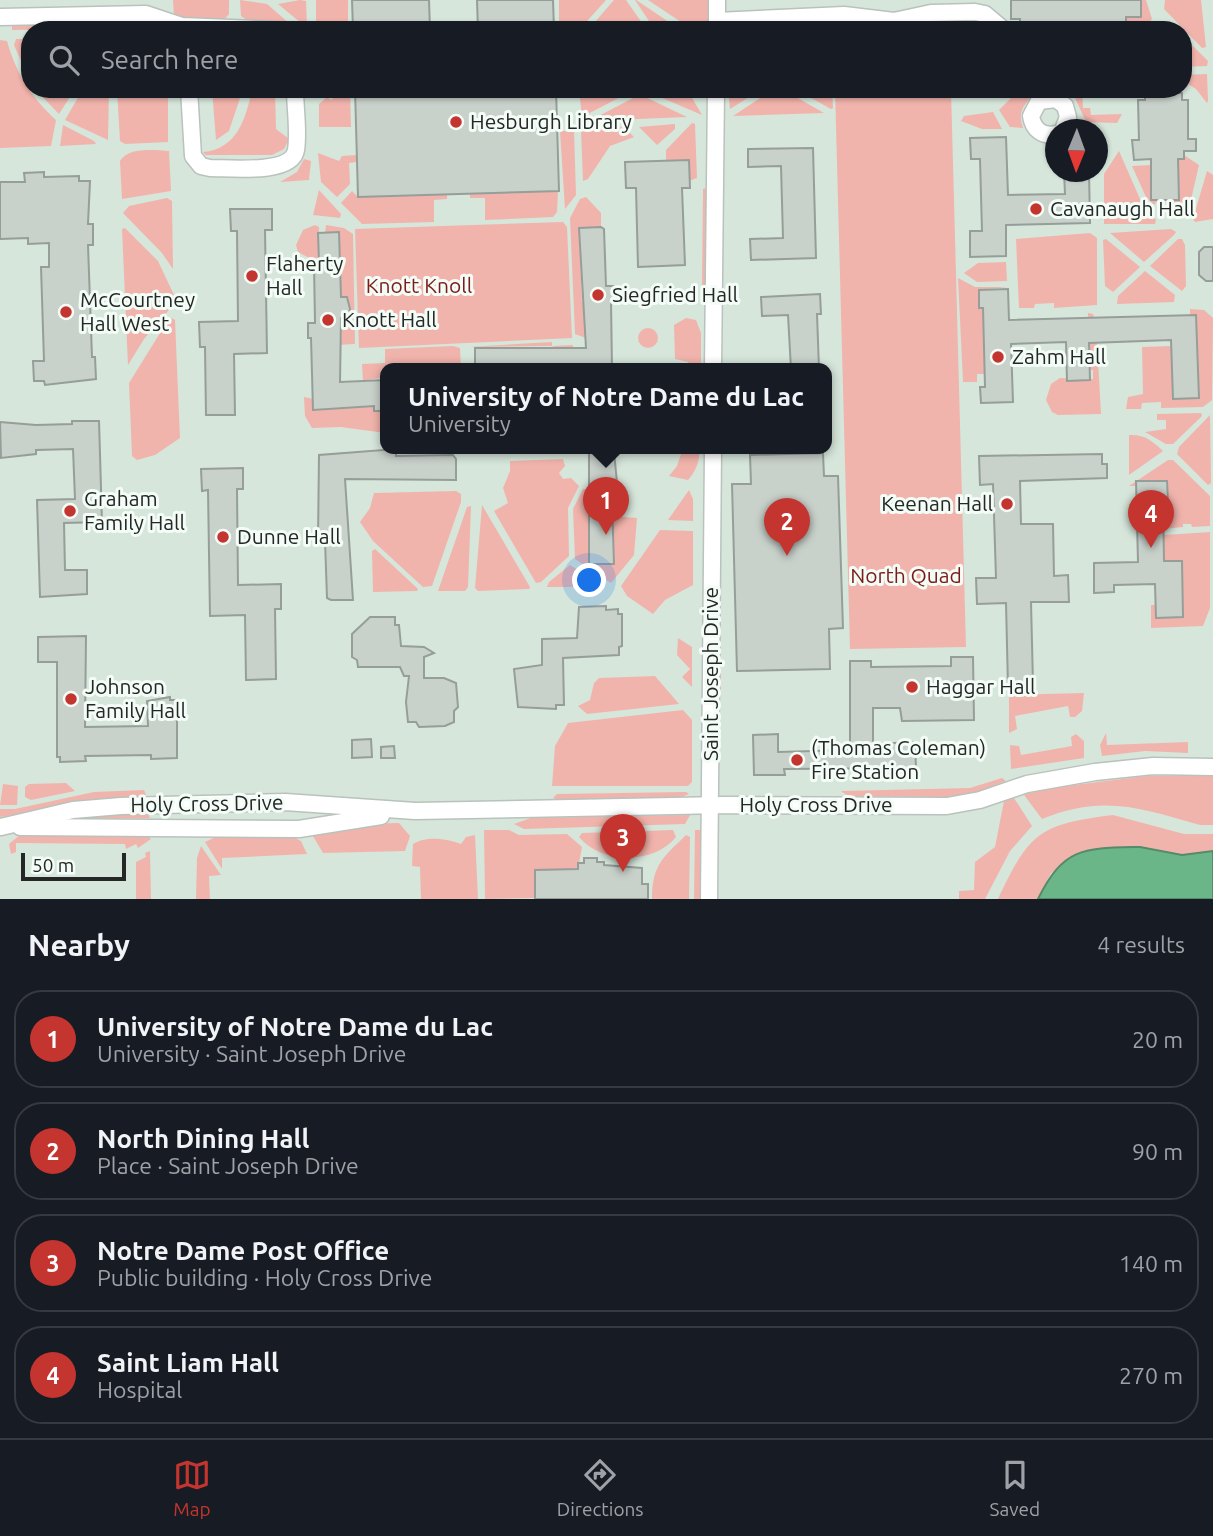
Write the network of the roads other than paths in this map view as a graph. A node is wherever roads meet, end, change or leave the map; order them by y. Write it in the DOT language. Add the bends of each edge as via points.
graph roads {
  1 [pos="717,0"];
  2 [pos="0,17"];
  3 [pos="165,21"];
  4 [pos="717,21"];
  5 [pos="768,21"];
  6 [pos="894,21"];
  7 [pos="894,21"];
  8 [pos="993,21"];
  9 [pos="190,98"];
  10 [pos="295,98"];
  11 [pos="716,98"];
  12 [pos="1045,98"];
  13 [pos="1056,98"];
  14 [pos="1067,119"];
  15 [pos="1045,133"];
  16 [pos="713,363"];
  17 [pos="713,454"];
  18 [pos="1213,767"];
  19 [pos="710,805"];
  20 [pos="415,811"];
  21 [pos="1,827"];
  22 [pos="709,899"];
  1 -- 4 [label="street"];
  2 -- 3 [label="street" via="146,13"];
  5 -- 6 [label="street" via="844,15"];
  7 -- 8 [label="street" via="931,13 975,12"];
  9 -- 10 [label="street" via="193,156 210,169 279,167 292,159"];
  11 -- 16 [label="street"];
  12 -- 15 [label="street" via="1035,105 1032,121"];
  13 -- 14 [label="street" via="1067,111"];
  17 -- 19 [label="street, Saint Joseph Drive"];
  18 -- 19 [label="street, Holy Cross Drive" via="1153,766 1096,772 1027,784 947,806"];
  19 -- 20 [label="street, Holy Cross Drive"];
  19 -- 22 [label="street, Saint Joseph Drive"];
  20 -- 21 [label="street, Holy Cross Drive" via="299,829"];
  20 -- 21 [label="street, Holy Cross Drive" via="285,802 121,806 73,810"];
}
